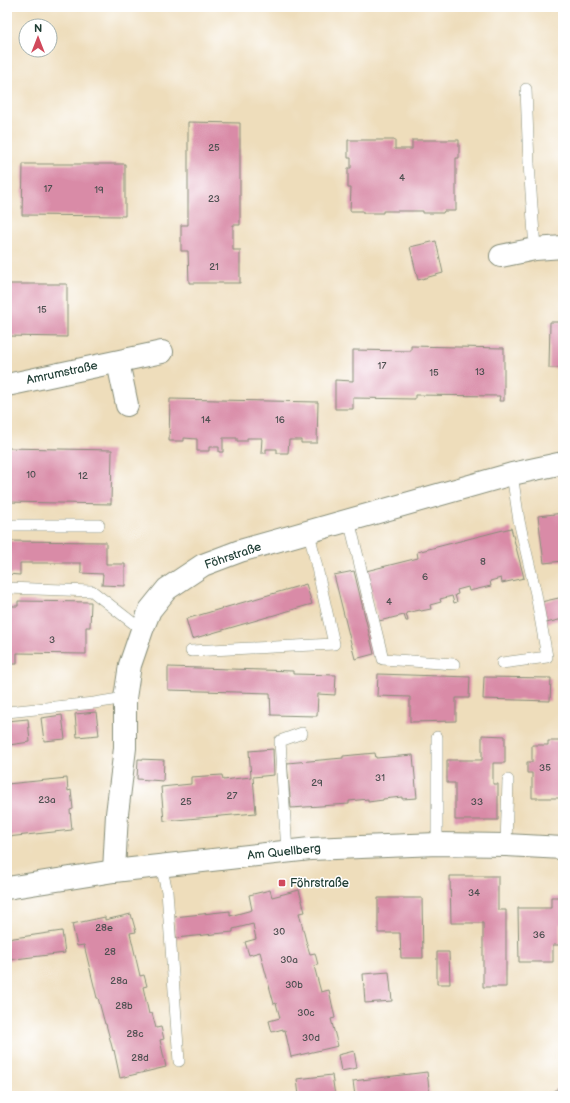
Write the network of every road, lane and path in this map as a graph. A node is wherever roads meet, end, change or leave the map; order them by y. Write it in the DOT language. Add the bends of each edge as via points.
graph roads {
  1 [pos="526,89"];
  2 [pos="563,247"];
  3 [pos="535,249"];
  4 [pos="501,256"];
  5 [pos="162,352"];
  6 [pos="118,362"];
  7 [pos="7,385"];
  8 [pos="127,406"];
  9 [pos="563,463"];
  10 [pos="512,474"];
  11 [pos="349,520"];
  12 [pos="7,524"];
  13 [pos="99,524"];
  14 [pos="308,532"];
  15 [pos="7,588"];
  16 [pos="142,630"];
  17 [pos="191,651"];
  18 [pos="502,663"];
  19 [pos="454,664"];
  20 [pos="125,698"];
  21 [pos="7,712"];
  22 [pos="302,734"];
  23 [pos="436,737"];
  24 [pos="508,780"];
  25 [pos="437,844"];
  26 [pos="506,845"];
  27 [pos="563,848"];
  28 [pos="287,852"];
  29 [pos="161,866"];
  30 [pos="114,871"];
  31 [pos="7,888"];
  32 [pos="179,1061"];
  1 -- 3 [label="lane"];
  2 -- 3 [label="street"];
  3 -- 4 [label="street"];
  5 -- 6 [label="street, Amrumstraße"];
  6 -- 7 [label="street, Amrumstraße"];
  6 -- 8 [label="street"];
  9 -- 10 [label="street, Föhrstraße"];
  10 -- 11 [label="street, Föhrstraße"];
  10 -- 18 [label="lane" via="547,657"];
  11 -- 14 [label="street, Föhrstraße"];
  11 -- 19 [label="lane" via="383,659"];
  12 -- 13 [label="lane"];
  14 -- 16 [label="street, Föhrstraße" via="203,565 167,589 150,610"];
  14 -- 17 [label="lane" via="334,644"];
  15 -- 16 [label="lane" via="92,591"];
  16 -- 20 [label="street, Föhrstraße" via="130,665"];
  20 -- 21 [label="lane"];
  20 -- 30 [label="street, Föhrstraße" via="125,748 117,814"];
  22 -- 28 [label="lane" via="280,741"];
  23 -- 25 [label="lane"];
  24 -- 26 [label="lane"];
  25 -- 26 [label="street, Am Quellberg"];
  25 -- 28 [label="street, Am Quellberg"];
  26 -- 27 [label="street, Am Quellberg"];
  28 -- 29 [label="street, Am Quellberg"];
  29 -- 30 [label="street, Am Quellberg"];
  29 -- 32 [label="lane" via="167,892"];
  30 -- 31 [label="street, Am Quellberg"];
}
